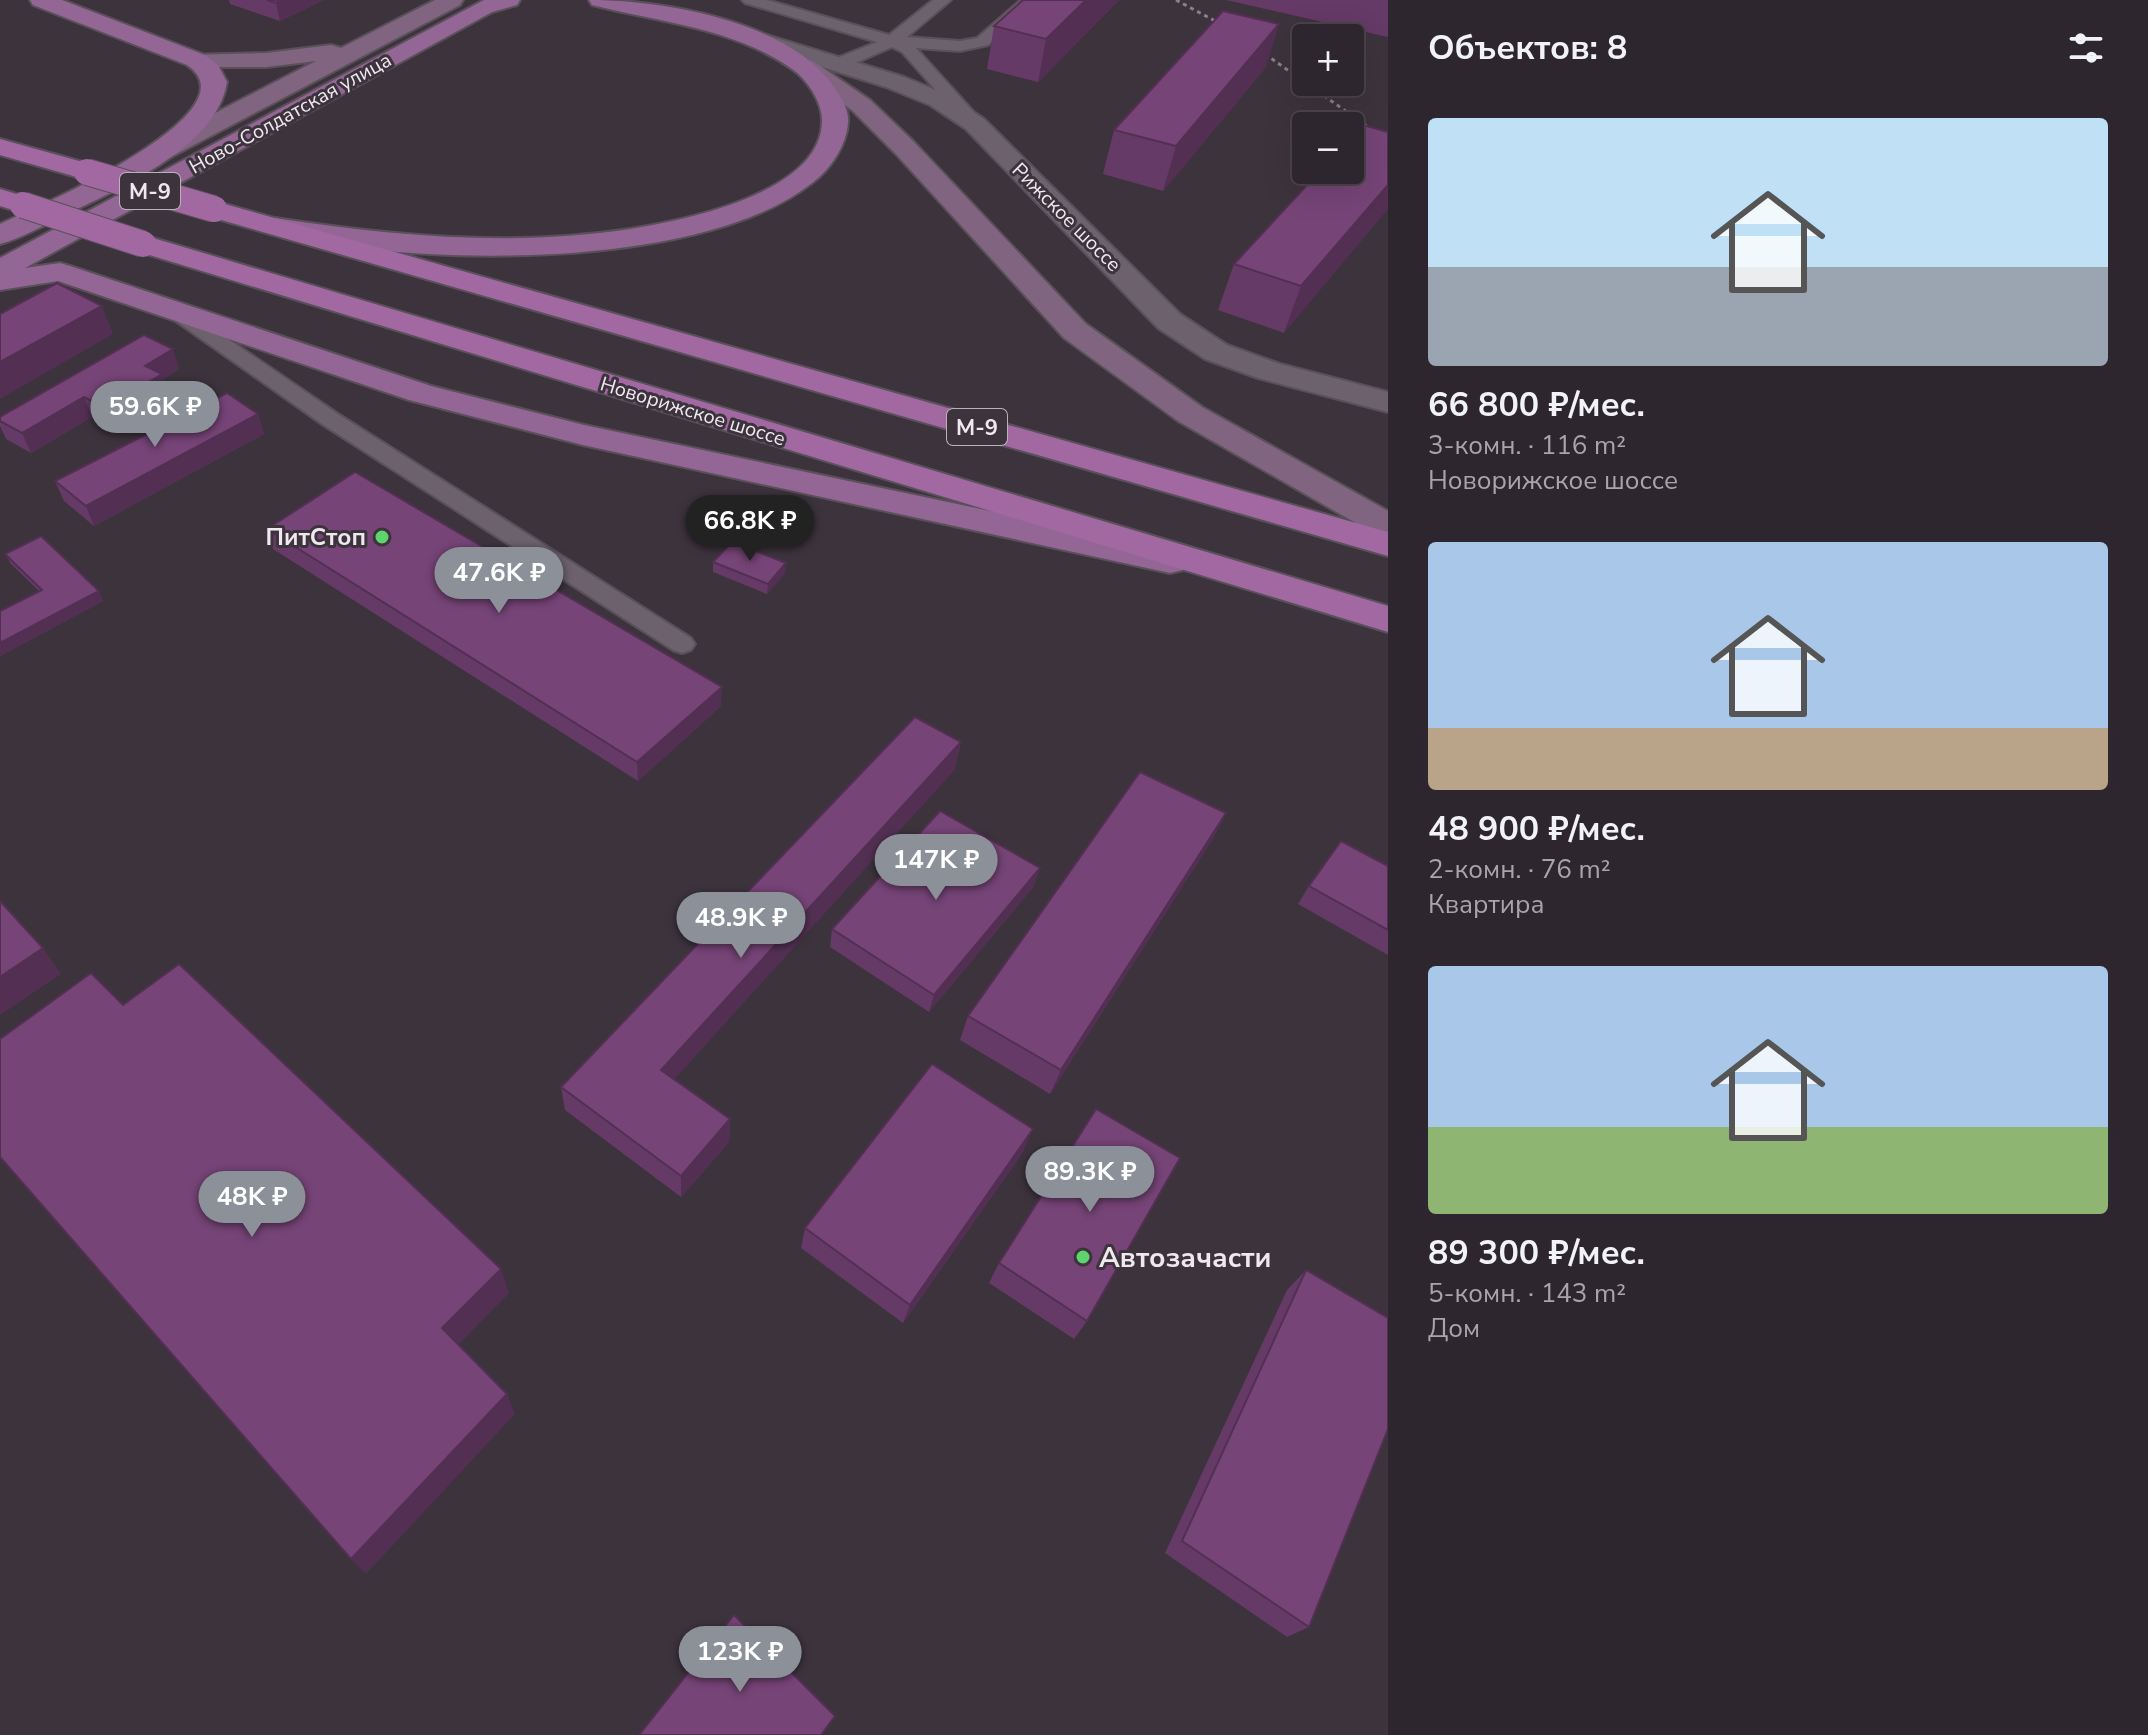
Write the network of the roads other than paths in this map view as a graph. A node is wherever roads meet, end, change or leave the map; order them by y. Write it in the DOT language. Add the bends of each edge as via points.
graph roads {
  1 [pos="41,0"];
  2 [pos="451,0"];
  3 [pos="600,0"];
  4 [pos="750,0"];
  5 [pos="943,0"];
  6 [pos="1030,0"];
  7 [pos="496,2"];
  8 [pos="744,35"];
  9 [pos="372,41"];
  10 [pos="892,41"];
  11 [pos="196,60"];
  12 [pos="838,64"];
  13 [pos="804,66"];
  14 [pos="337,88"];
  15 [pos="975,124"];
  16 [pos="0,147"];
  17 [pos="160,152"];
  18 [pos="266,156"];
  19 [pos="215,198"];
  20 [pos="12,201"];
  21 [pos="275,226"];
  22 [pos="0,235"];
  23 [pos="0,270"];
  24 [pos="60,272"];
  25 [pos="0,281"];
  26 [pos="173,310"];
  27 [pos="319,359"];
  28 [pos="299,396"];
  29 [pos="1388,402"];
  30 [pos="1388,526"];
  31 [pos="1388,544"];
  32 [pos="1372,613"];
  33 [pos="682,644"];
  1 -- 11 [label="main road"];
  2 -- 9 [label="main road, Ново-Солдатская улица"];
  3 -- 8 [label="main road"];
  4 -- 10 [label="lane"];
  5 -- 10 [label="lane"];
  6 -- 10 [label="lane" via="982,42 960,46"];
  7 -- 14 [label="main road, Ново-Солдатская улица"];
  8 -- 12 [label="street, Рижское шоссе"];
  8 -- 13 [label="main road, М-9"];
  9 -- 11 [label="main road" via="324,54"];
  9 -- 17 [label="main road, Ново-Солдатская улица"];
  10 -- 12 [label="lane"];
  10 -- 15 [label="lane" via="908,49"];
  11 -- 17 [label="main road" via="211,72 209,101 197,120"];
  12 -- 15 [label="street, Рижское шоссе" via="939,100"];
  13 -- 21 [label="main road, М-9" via="835,106 829,149 796,184 709,221 595,241 485,247 397,244"];
  13 -- 30 [label="main road, М-9" via="861,105 904,147 1075,331 1190,414"];
  14 -- 18 [label="main road"];
  14 -- 23 [label="main road, Ново-Солдатская улица"];
  15 -- 29 [label="street, Рижское шоссе" via="1169,321 1216,352"];
  16 -- 19 [label="highway, М-9, bridge" via="87,172"];
  17 -- 22 [label="main road, Ново-Солдатская улица"];
  19 -- 21 [label="highway, М-9"];
  19 -- 24 [label="main road"];
  20 -- 32 [label="highway, Новорижское шоссе / М-9, bridge" via="391,321"];
  21 -- 31 [label="highway, М-9"];
  24 -- 25 [label="main road"];
  24 -- 26 [label="main road"];
  26 -- 27 [label="main road"];
  26 -- 28 [label="lane"];
  27 -- 28 [label="lane"];
  27 -- 32 [label="main road" via="420,393 583,435 1148,556"];
  28 -- 33 [label="lane"];
}
